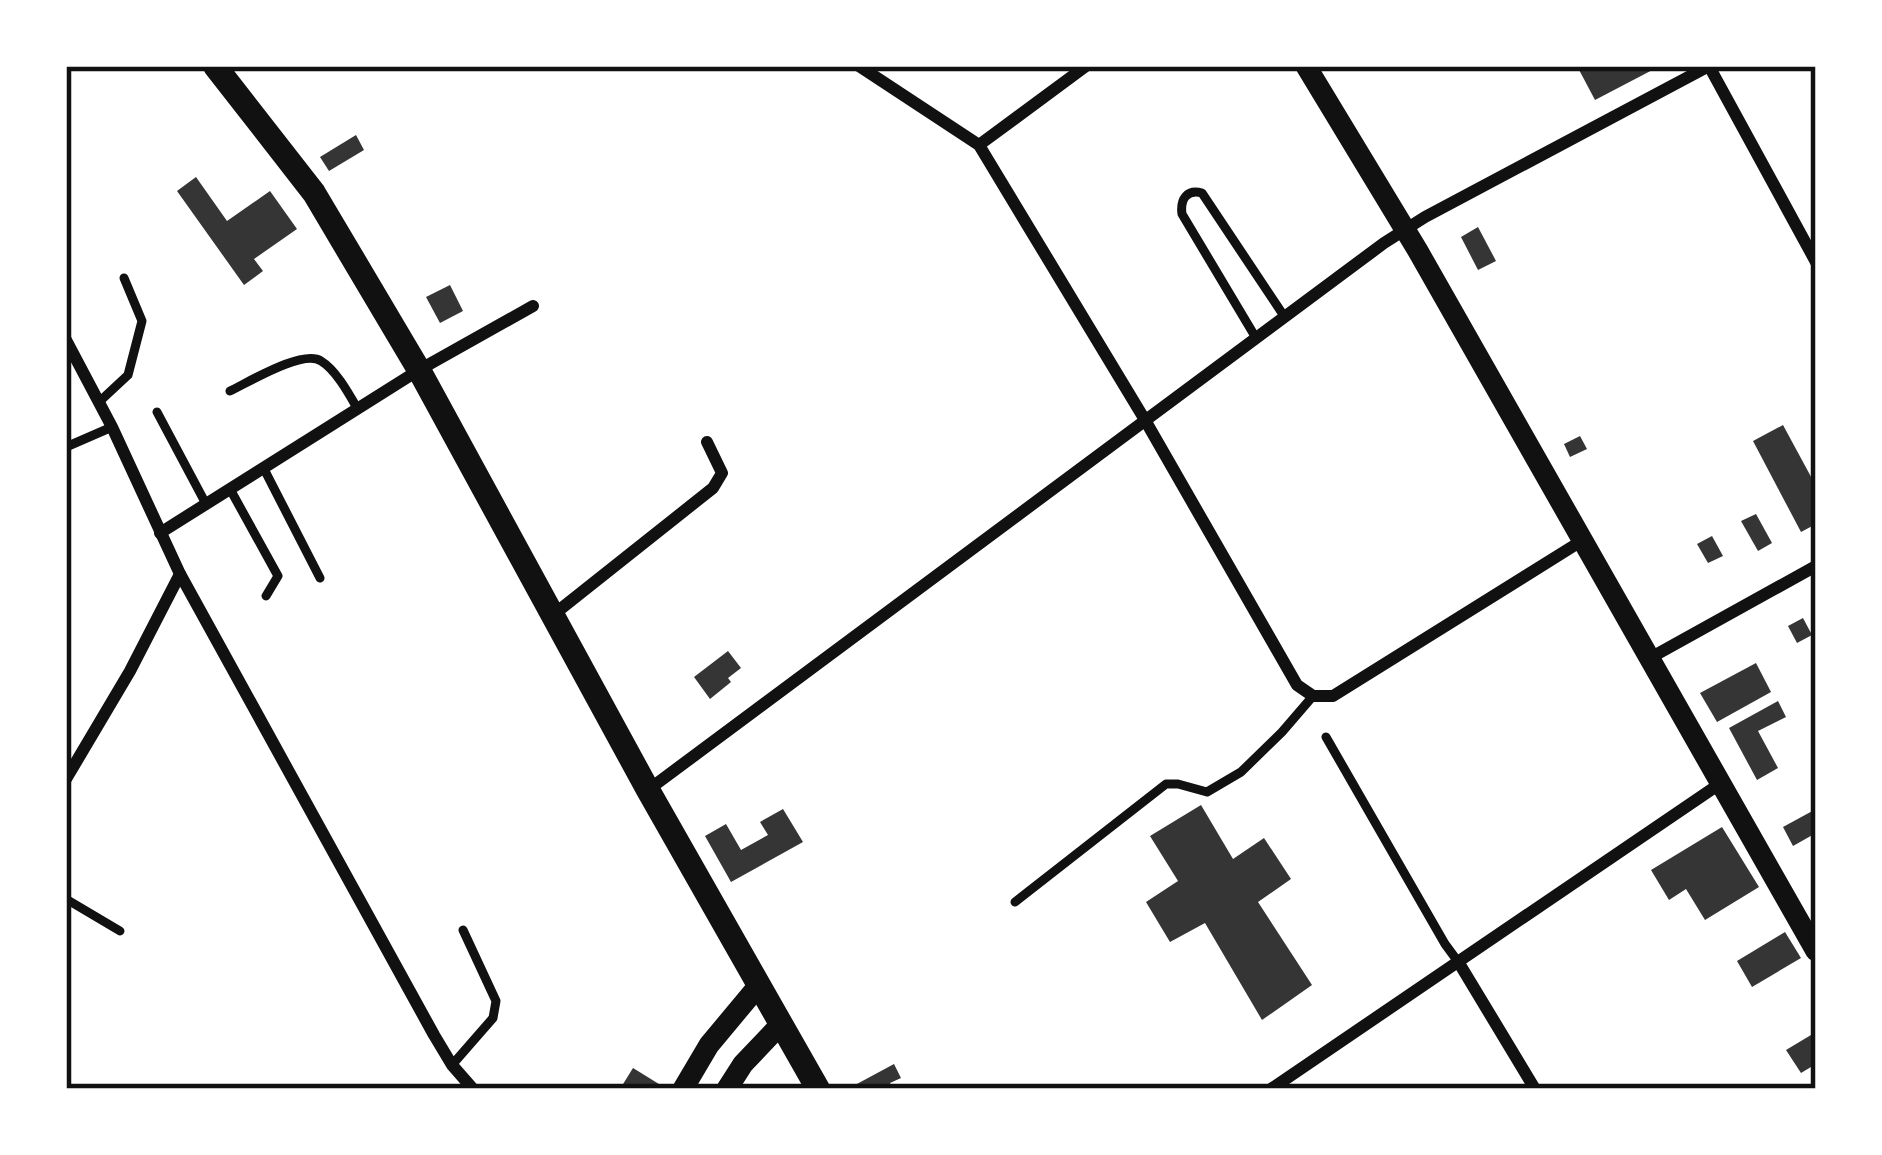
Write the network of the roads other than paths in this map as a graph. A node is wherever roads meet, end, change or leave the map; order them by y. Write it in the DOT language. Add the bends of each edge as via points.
graph roads {
  1 [pos="215,66"];
  2 [pos="859,66"];
  3 [pos="1086,66"];
  4 [pos="1306,66"];
  5 [pos="1709,66"];
  6 [pos="979,146"];
  7 [pos="1406,229"];
  8 [pos="1816,262"];
  9 [pos="124,278"];
  10 [pos="533,306"];
  11 [pos="1284,316"];
  12 [pos="1256,338"];
  13 [pos="66,340"];
  14 [pos="419,370"];
  15 [pos="230,392"];
  16 [pos="98,402"];
  17 [pos="357,408"];
  18 [pos="158,412"];
  19 [pos="1145,420"];
  20 [pos="112,427"];
  21 [pos="707,442"];
  22 [pos="66,447"];
  23 [pos="263,467"];
  24 [pos="230,489"];
  25 [pos="206,504"];
  26 [pos="160,532"];
  27 [pos="1583,540"];
  28 [pos="1816,566"];
  29 [pos="180,574"];
  30 [pos="320,578"];
  31 [pos="266,596"];
  32 [pos="553,615"];
  33 [pos="1650,658"];
  34 [pos="1313,696"];
  35 [pos="1326,737"];
  36 [pos="66,779"];
  37 [pos="1721,783"];
  38 [pos="648,790"];
  39 [pos="66,899"];
  40 [pos="1015,902"];
  41 [pos="463,930"];
  42 [pos="120,931"];
  43 [pos="1816,951"];
  44 [pos="1459,962"];
  45 [pos="759,985"];
  46 [pos="781,1024"];
  47 [pos="452,1065"];
  48 [pos="473,1089"];
  49 [pos="683,1089"];
  50 [pos="727,1089"];
  51 [pos="818,1089"];
  52 [pos="1271,1089"];
  53 [pos="1535,1089"];
  1 -- 14 [label="main road" via="314,193"];
  2 -- 6 [label="street"];
  3 -- 6 [label="street"];
  4 -- 7 [label="street"];
  5 -- 7 [label="street"];
  5 -- 8 [label="street"];
  6 -- 19 [label="street"];
  7 -- 11 [label="street"];
  7 -- 27 [label="street"];
  9 -- 16 [label="lane" via="142,321 128,375"];
  10 -- 14 [label="street"];
  11 -- 12 [label="street"];
  11 -- 12 [label="lane" via="1202,193 1186,195 1182,214"];
  12 -- 19 [label="street"];
  13 -- 16 [label="street"];
  14 -- 17 [label="street"];
  14 -- 32 [label="main road"];
  15 -- 17 [label="lane" via="314,358"];
  16 -- 20 [label="street"];
  17 -- 23 [label="street"];
  18 -- 25 [label="lane"];
  19 -- 34 [label="street" via="1297,685"];
  19 -- 38 [label="street"];
  20 -- 22 [label="lane"];
  20 -- 26 [label="street"];
  21 -- 32 [label="street" via="722,473 713,488"];
  23 -- 24 [label="street"];
  23 -- 30 [label="lane"];
  24 -- 25 [label="street"];
  24 -- 31 [label="lane" via="278,576"];
  25 -- 26 [label="street"];
  26 -- 29 [label="street"];
  27 -- 33 [label="street"];
  27 -- 34 [label="street" via="1333,696"];
  28 -- 33 [label="street"];
  29 -- 36 [label="street"];
  29 -- 47 [label="street"];
  32 -- 38 [label="main road"];
  33 -- 37 [label="street"];
  34 -- 40 [label="lane" via="1240,772 1207,792 1166,784"];
  35 -- 44 [label="lane"];
  37 -- 43 [label="street"];
  37 -- 44 [label="street"];
  38 -- 45 [label="main road"];
  39 -- 42 [label="lane"];
  41 -- 47 [label="lane" via="496,1010"];
  44 -- 52 [label="street"];
  44 -- 53 [label="street"];
  45 -- 46 [label="main road"];
  45 -- 49 [label="street"];
  46 -- 50 [label="street"];
  46 -- 51 [label="main road"];
  47 -- 48 [label="street"];
}
